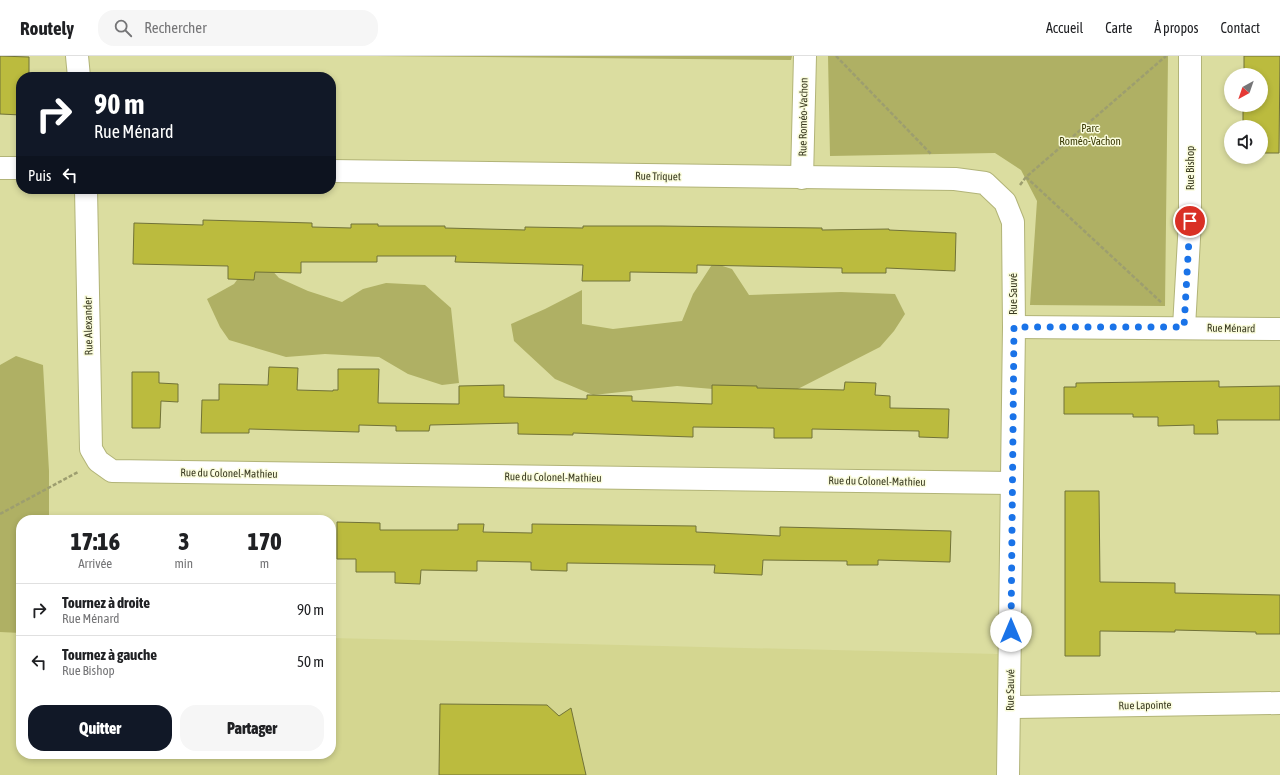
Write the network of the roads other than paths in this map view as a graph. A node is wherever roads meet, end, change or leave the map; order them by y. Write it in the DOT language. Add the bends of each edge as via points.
graph roads {
  1 [pos="77,56"];
  2 [pos="805,56"];
  3 [pos="1190,56"];
  4 [pos="79,72"];
  5 [pos="0,168"];
  6 [pos="16,168"];
  7 [pos="336,171"];
  8 [pos="802,178"];
  9 [pos="984,183"];
  10 [pos="86,194"];
  11 [pos="1014,327"];
  12 [pos="1184,327"];
  13 [pos="1280,329"];
  14 [pos="98,461"];
  15 [pos="1011,483"];
  16 [pos="1280,703"];
  17 [pos="1010,707"];
  18 [pos="1008,775"];
  1 -- 4 [label="street"];
  2 -- 8 [label="street, Rue Roméo-Vachon"];
  3 -- 12 [label="street, Rue Bishop" via="1190,221"];
  5 -- 6 [label="street"];
  7 -- 8 [label="street, Rue Triquet"];
  8 -- 9 [label="street, Rue Triquet" via="955,179"];
  9 -- 11 [label="street, Rue Sauvé" via="1005,202 1013,222"];
  10 -- 14 [label="street, Rue Alexander" via="91,449"];
  11 -- 12 [label="street, Rue Ménard"];
  11 -- 15 [label="street, Rue Sauvé"];
  12 -- 13 [label="street, Rue Ménard"];
  14 -- 15 [label="street, Rue du Colonel-Mathieu" via="112,471"];
  15 -- 17 [label="street, Rue Sauvé"];
  16 -- 17 [label="street, Rue Lapointe"];
  17 -- 18 [label="street, Rue Sauvé"];
}
